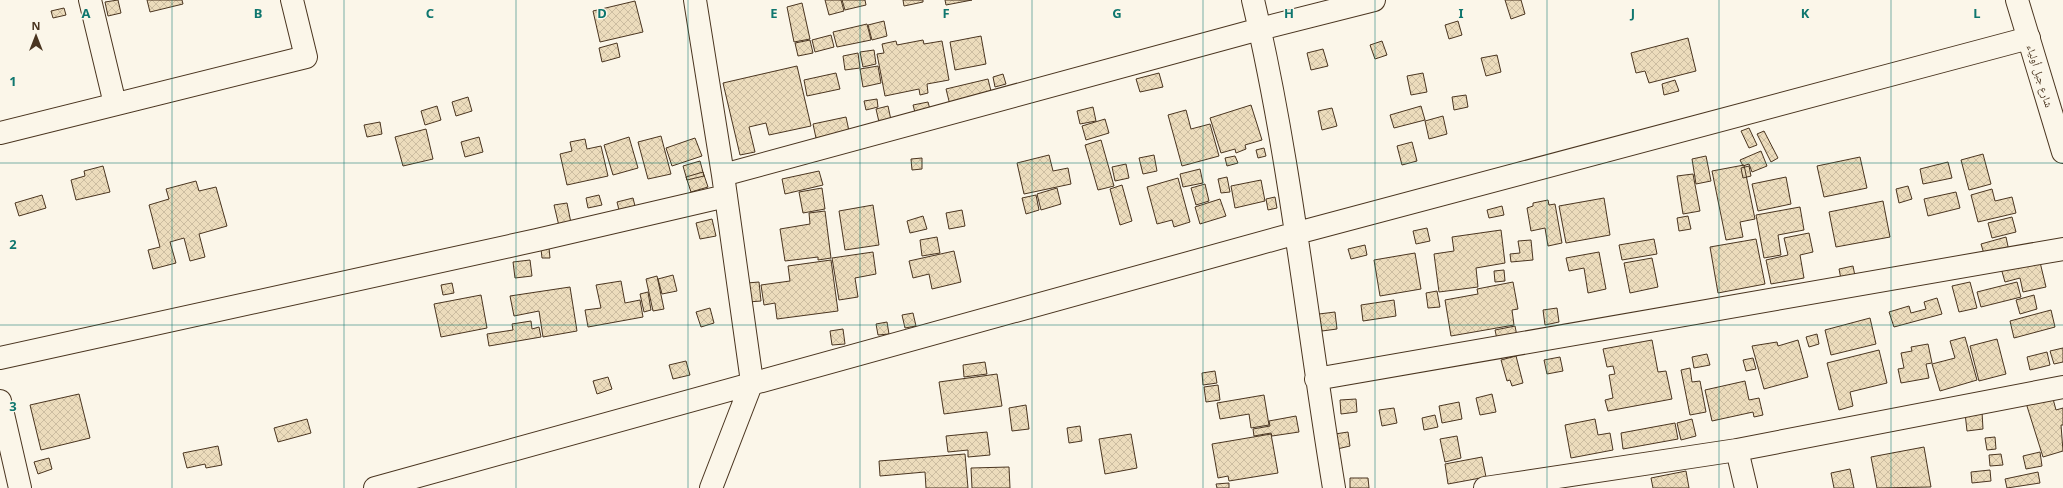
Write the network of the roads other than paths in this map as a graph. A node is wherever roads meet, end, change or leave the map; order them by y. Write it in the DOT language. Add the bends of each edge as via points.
graph roads {
  1 [pos="90,0"];
  2 [pos="292,0"];
  3 [pos="696,0"];
  4 [pos="1253,0"];
  5 [pos="1374,0"];
  6 [pos="2017,0"];
  7 [pos="1260,29"];
  8 [pos="2029,38"];
  9 [pos="115,104"];
  10 [pos="0,133"];
  11 [pos="2063,152"];
  12 [pos="725,185"];
  13 [pos="1297,233"];
  14 [pos="2063,249"];
  15 [pos="0,358"];
  16 [pos="1316,379"];
  17 [pos="752,382"];
  18 [pos="2063,387"];
  19 [pos="0,401"];
  20 [pos="1737,450"];
  21 [pos="20,488"];
  22 [pos="375,488"];
  23 [pos="711,488"];
  24 [pos="1334,488"];
  25 [pos="1485,488"];
  26 [pos="1746,488"];
  1 -- 9 [label="main road"];
  2 -- 9 [label="main road" via="306,57"];
  3 -- 12 [label="main road"];
  4 -- 7 [label="main road"];
  5 -- 7 [label="main road"];
  6 -- 8 [label="main road, شارع جبل أولياء"];
  7 -- 12 [label="main road"];
  7 -- 13 [label="main road"];
  8 -- 11 [label="main road, شارع جبل أولياء"];
  8 -- 13 [label="main road"];
  9 -- 10 [label="main road"];
  12 -- 15 [label="main road" via="537,240"];
  12 -- 17 [label="main road"];
  13 -- 16 [label="main road"];
  13 -- 17 [label="main road"];
  14 -- 16 [label="main road"];
  16 -- 24 [label="main road"];
  17 -- 22 [label="main road"];
  17 -- 23 [label="main road"];
  18 -- 20 [label="main road"];
  19 -- 21 [label="main road"];
  20 -- 25 [label="main road"];
  20 -- 26 [label="main road"];
}
